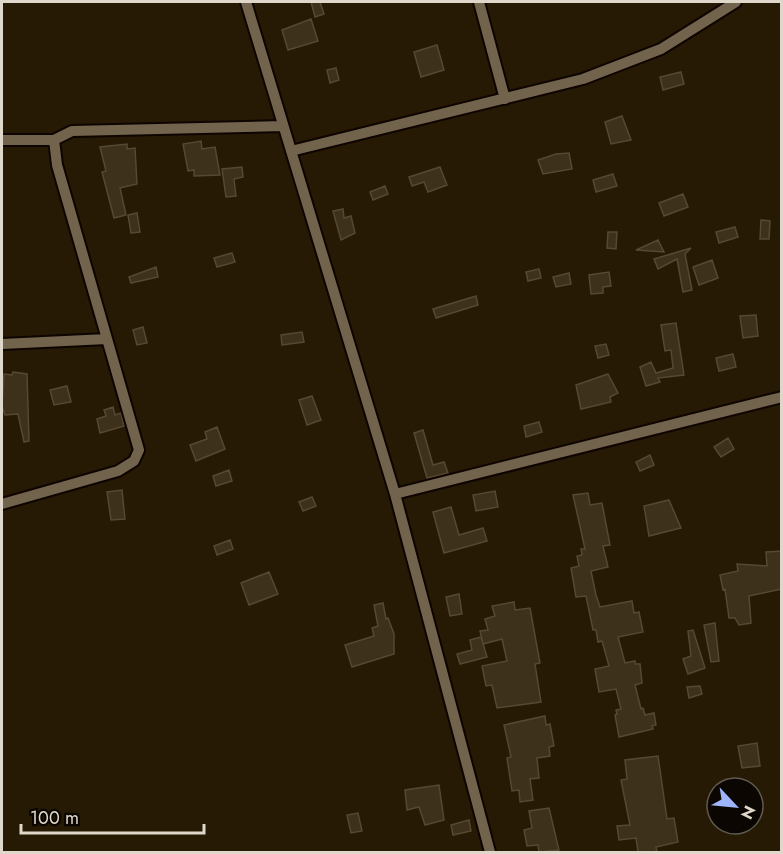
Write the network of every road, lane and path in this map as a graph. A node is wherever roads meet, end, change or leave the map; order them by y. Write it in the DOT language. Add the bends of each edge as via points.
graph roads {
  1 [pos="246,2"];
  2 [pos="479,2"];
  3 [pos="736,2"];
  4 [pos="505,99"];
  5 [pos="283,126"];
  6 [pos="2,140"];
  7 [pos="54,140"];
  8 [pos="291,151"];
  9 [pos="107,339"];
  10 [pos="2,344"];
  11 [pos="782,397"];
  12 [pos="395,494"];
  13 [pos="2,504"];
  14 [pos="490,852"];
  1 -- 5 [label="street"];
  2 -- 4 [label="street"];
  3 -- 4 [label="street" via="661,49 583,79"];
  4 -- 8 [label="street"];
  5 -- 7 [label="street" via="72,131"];
  5 -- 8 [label="street"];
  6 -- 7 [label="street"];
  7 -- 9 [label="street" via="57,165"];
  8 -- 12 [label="street"];
  9 -- 10 [label="street"];
  9 -- 13 [label="street" via="139,450 134,461 118,471"];
  11 -- 12 [label="street"];
  12 -- 14 [label="street"];
}
